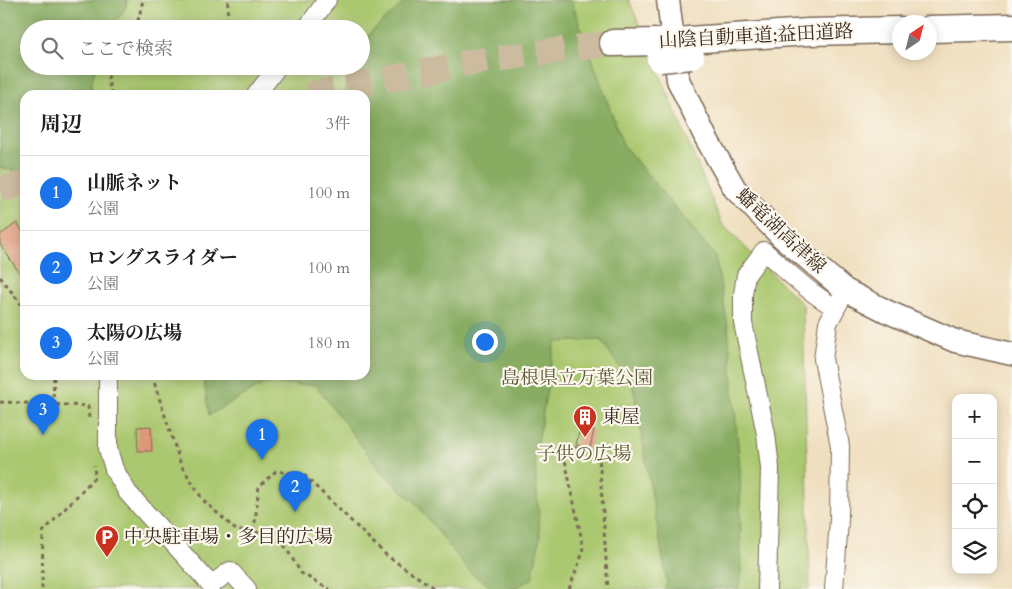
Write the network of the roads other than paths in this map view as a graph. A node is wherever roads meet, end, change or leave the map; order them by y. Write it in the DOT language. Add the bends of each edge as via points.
graph roads {
  1 [pos="327,0"];
  2 [pos="668,0"];
  3 [pos="313,20"];
  4 [pos="1012,27"];
  5 [pos="937,29"];
  6 [pos="892,30"];
  7 [pos="1012,39"];
  8 [pos="937,41"];
  9 [pos="892,42"];
  10 [pos="690,48"];
  11 [pos="616,51"];
  12 [pos="271,75"];
  13 [pos="260,90"];
  14 [pos="841,299"];
  15 [pos="1012,354"];
  16 [pos="108,380"];
  17 [pos="247,589"];
  18 [pos="767,589"];
  19 [pos="834,589"];
  1 -- 3 [label="street"];
  2 -- 14 [label="main road, 蟠竜湖高津線" via="678,80 706,138 735,188"];
  4 -- 5 [label="highway"];
  6 -- 10 [label="highway, 山陰自動車道;益田道路" via="808,32"];
  7 -- 8 [label="highway"];
  9 -- 10 [label="highway, 山陰自動車道;益田道路"];
  10 -- 11 [label="highway, 山陰自動車道;益田道路"];
  12 -- 13 [label="street"];
  14 -- 15 [label="main road, 蟠竜湖高津線" via="886,311 955,341"];
  14 -- 18 [label="street" via="825,302 764,251 746,275 743,323 770,468"];
  14 -- 19 [label="street" via="828,323 823,359 840,446"];
  16 -- 17 [label="street" via="108,448 114,469 128,493 211,585 230,571"];
}
